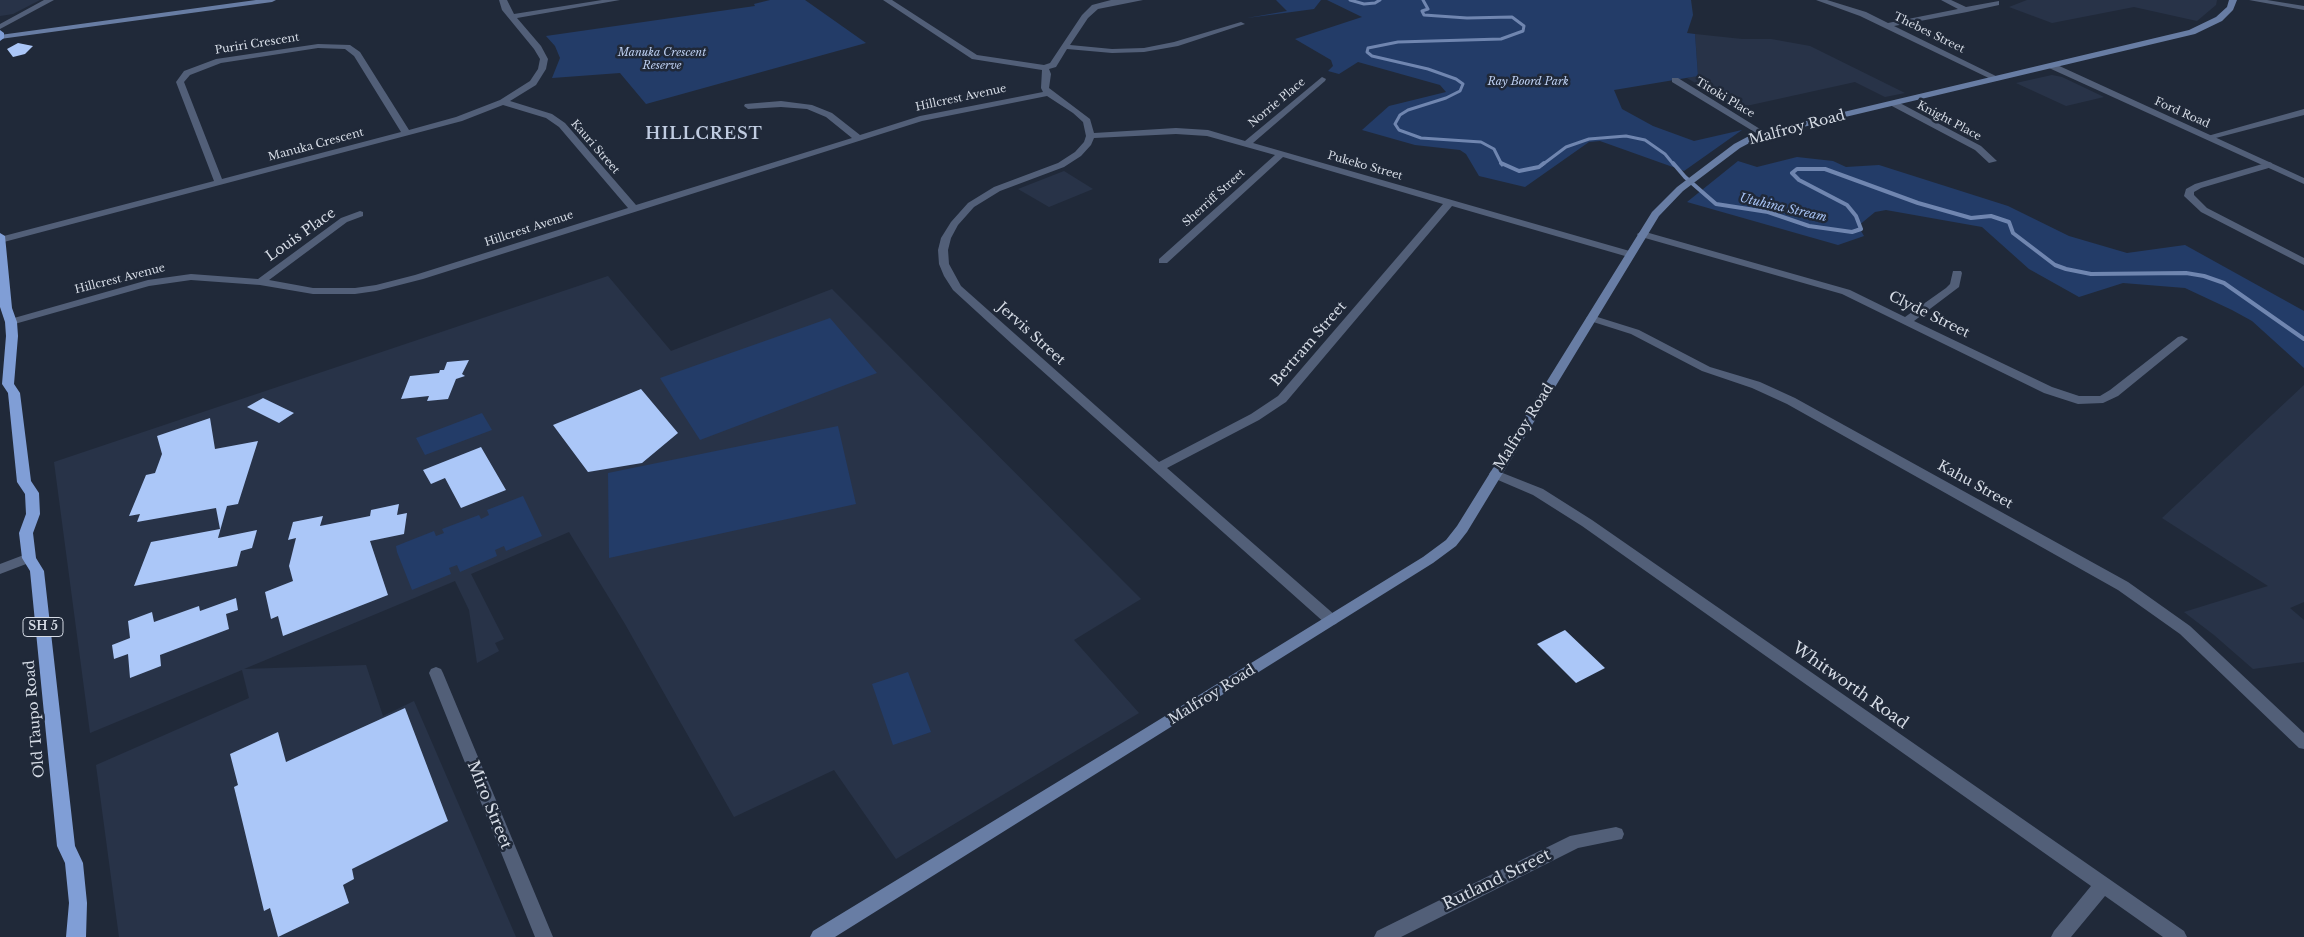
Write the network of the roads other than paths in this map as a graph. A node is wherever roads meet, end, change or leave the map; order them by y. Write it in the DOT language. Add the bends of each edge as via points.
graph roads {
  1 [pos="50,0"];
  2 [pos="272,0"];
  3 [pos="503,0"];
  4 [pos="616,0"];
  5 [pos="887,0"];
  6 [pos="1139,0"];
  7 [pos="1820,0"];
  8 [pos="1945,0"];
  9 [pos="2233,0"];
  10 [pos="2253,0"];
  11 [pos="1996,3"];
  12 [pos="2304,8"];
  13 [pos="1968,10"];
  14 [pos="511,16"];
  15 [pos="1241,24"];
  16 [pos="1889,25"];
  17 [pos="0,27"];
  18 [pos="0,33"];
  19 [pos="0,38"];
  20 [pos="1066,47"];
  21 [pos="2052,66"];
  22 [pos="1045,68"];
  23 [pos="1322,79"];
  24 [pos="1998,79"];
  25 [pos="1675,80"];
  26 [pos="1048,93"];
  27 [pos="503,102"];
  28 [pos="1893,104"];
  29 [pos="748,106"];
  30 [pos="2304,112"];
  31 [pos="406,132"];
  32 [pos="1764,134"];
  33 [pos="1090,136"];
  34 [pos="2208,137"];
  35 [pos="858,138"];
  36 [pos="1246,144"];
  37 [pos="1281,154"];
  38 [pos="1992,161"];
  39 [pos="2269,165"];
  40 [pos="2304,181"];
  41 [pos="219,182"];
  42 [pos="1450,202"];
  43 [pos="634,209"];
  44 [pos="360,214"];
  45 [pos="1642,234"];
  46 [pos="1,238"];
  47 [pos="1630,254"];
  48 [pos="1163,260"];
  49 [pos="2304,262"];
  50 [pos="1957,273"];
  51 [pos="260,282"];
  52 [pos="1592,318"];
  53 [pos="1906,321"];
  54 [pos="12,322"];
  55 [pos="2182,338"];
  56 [pos="4,385"];
  57 [pos="1159,467"];
  58 [pos="1495,474"];
  59 [pos="29,558"];
  60 [pos="0,568"];
  61 [pos="1331,620"];
  62 [pos="436,673"];
  63 [pos="2304,743"];
  64 [pos="1616,834"];
  65 [pos="2103,885"];
  66 [pos="76,937"];
  67 [pos="544,937"];
  68 [pos="819,937"];
  69 [pos="1383,937"];
  70 [pos="2060,937"];
  71 [pos="2178,937"];
  1 -- 17 [label="street"];
  2 -- 19 [label="main road"];
  3 -- 14 [label="street, Manuka Crescent"];
  4 -- 14 [label="street"];
  5 -- 22 [label="street" via="975,56"];
  6 -- 20 [label="street" via="1095,7 1084,17"];
  7 -- 16 [label="street, Thebes Street"];
  8 -- 13 [label="street"];
  9 -- 21 [label="main road, Malfroy Road" via="2219,20 2192,32"];
  10 -- 12 [label="street"];
  11 -- 13 [label="street"];
  13 -- 16 [label="street"];
  14 -- 27 [label="street, Manuka Crescent" via="538,48 544,64 533,83"];
  15 -- 20 [label="street" via="1144,50"];
  16 -- 24 [label="street, Thebes Street"];
  18 -- 19 [label="highway"];
  20 -- 22 [label="street" via="1053,65"];
  21 -- 24 [label="main road, Malfroy Road"];
  21 -- 34 [label="street, Ford Road"];
  22 -- 26 [label="street" via="1044,84"];
  23 -- 36 [label="street, Norrie Place"];
  24 -- 28 [label="main road, Malfroy Road"];
  25 -- 32 [label="street, Titoki Place"];
  26 -- 33 [label="street" via="1082,116"];
  26 -- 35 [label="street, Hillcrest Avenue" via="937,114"];
  27 -- 31 [label="street, Manuka Crescent" via="467,116"];
  27 -- 43 [label="street, Kauri Street" via="549,116 562,125"];
  28 -- 32 [label="main road, Malfroy Road"];
  28 -- 38 [label="street, Knight Place" via="1978,148"];
  29 -- 35 [label="street" via="780,104 809,107 829,115"];
  30 -- 34 [label="street"];
  31 -- 41 [label="street, Manuka Crescent"];
  31 -- 41 [label="street, Puriri Crescent" via="357,54 347,47 318,46 219,61 187,73 180,82"];
  32 -- 45 [label="main road, Malfroy Road" via="1736,146 1680,188"];
  33 -- 36 [label="street, Pukeko Street" via="1194,132"];
  33 -- 57 [label="street, Jervis Street" via="1084,148 1061,165 996,189 971,205 946,238 944,264 957,288"];
  34 -- 39 [label="street, Ford Road"];
  35 -- 43 [label="street, Hillcrest Avenue"];
  36 -- 37 [label="street, Pukeko Street"];
  37 -- 42 [label="street, Pukeko Street"];
  37 -- 48 [label="street, Sherriff Street"];
  39 -- 40 [label="street, Ford Road"];
  39 -- 49 [label="street" via="2198,186 2190,191 2189,196 2204,210"];
  41 -- 46 [label="street, Manuka Crescent"];
  42 -- 47 [label="street, Pukeko Street"];
  42 -- 57 [label="street, Bertram Street" via="1282,399 1255,417"];
  43 -- 51 [label="street, Hillcrest Avenue" via="376,288 313,291"];
  44 -- 51 [label="street, Louis Place" via="344,220"];
  45 -- 47 [label="main road, Malfroy Road"];
  45 -- 53 [label="street, Clyde Street" via="1824,284"];
  46 -- 54 [label="highway, Old Taupo Road / SH 5" via="6,308"];
  47 -- 52 [label="main road, Malfroy Road"];
  50 -- 53 [label="street" via="1950,290"];
  51 -- 54 [label="street, Hillcrest Avenue" via="208,277 168,279"];
  52 -- 58 [label="main road, Malfroy Road"];
  52 -- 63 [label="street, Kahu Street" via="1635,332 1706,369 1791,401 2123,586 2185,630"];
  53 -- 55 [label="street, Clyde Street" via="2048,390 2091,401 2114,393"];
  54 -- 56 [label="highway, Old Taupo Road / SH 5"];
  56 -- 59 [label="highway, Old Taupo Road / SH 5" via="14,393 24,482 32,493 33,514 26,533"];
  57 -- 61 [label="street, Jervis Street"];
  58 -- 61 [label="main road, Malfroy Road" via="1451,543"];
  58 -- 65 [label="street, Whitworth Road" via="1538,492 1587,523"];
  59 -- 60 [label="street"];
  59 -- 66 [label="highway, Old Taupo Road / SH 5" via="37,571 60,805 66,846 74,863 78,903"];
  61 -- 68 [label="main road, Malfroy Road"];
  62 -- 67 [label="street, Miro Street"];
  64 -- 69 [label="street, Rutland Street" via="1576,841"];
  65 -- 70 [label="street"];
  65 -- 71 [label="street, Whitworth Road"];
}
